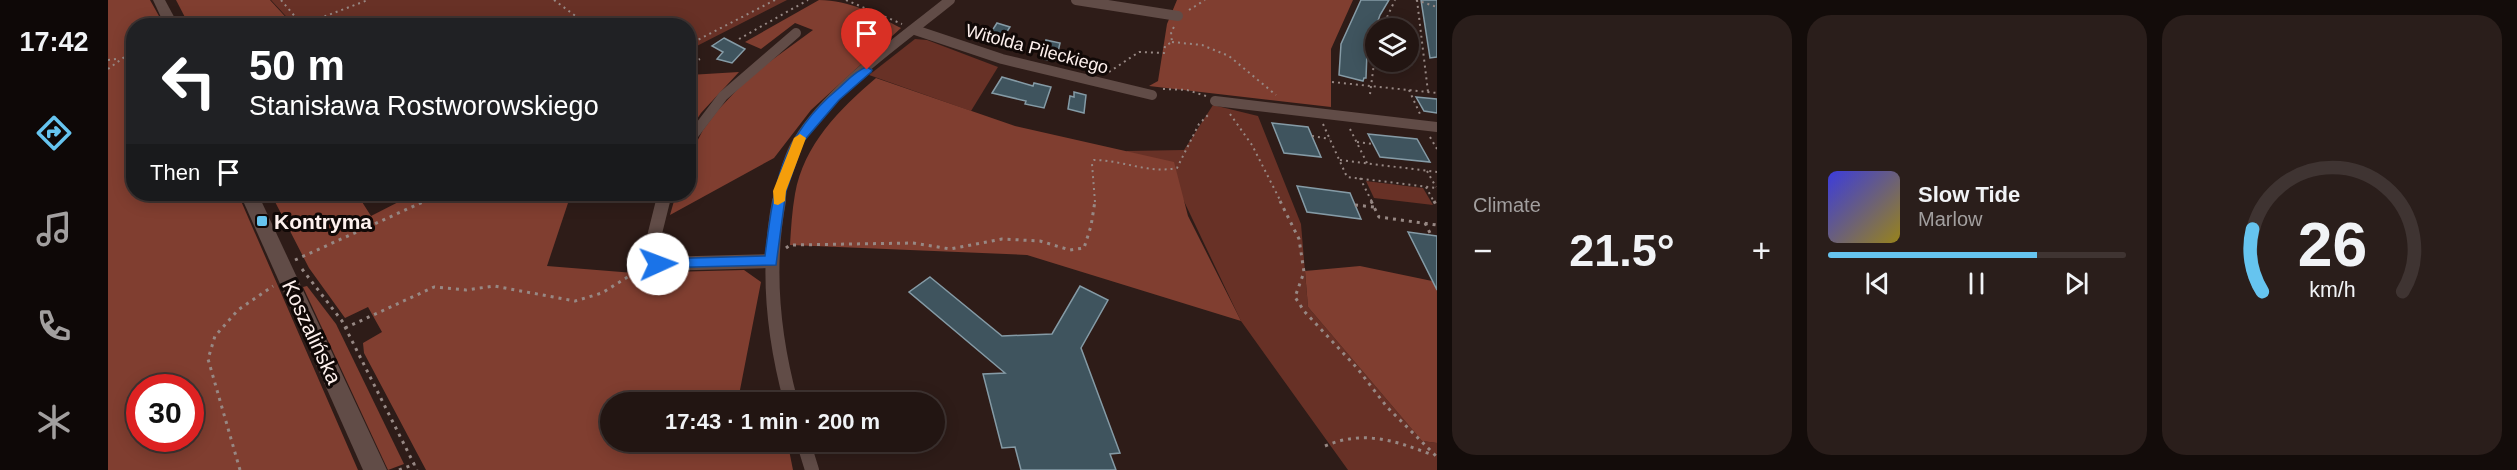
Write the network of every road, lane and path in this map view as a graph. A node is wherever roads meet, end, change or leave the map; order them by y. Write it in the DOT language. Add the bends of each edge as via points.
graph roads {
  1 [pos="159,0"];
  2 [pos="281,0"];
  3 [pos="368,0"];
  4 [pos="554,0"];
  5 [pos="775,0"];
  6 [pos="808,0"];
  7 [pos="846,0"];
  8 [pos="950,0"];
  9 [pos="1076,0"];
  10 [pos="1205,0"];
  11 [pos="1395,0"];
  12 [pos="1416,0"];
  13 [pos="1437,6"];
  14 [pos="1178,16"];
  15 [pos="168,18"];
  16 [pos="296,18"];
  17 [pos="320,18"];
  18 [pos="578,18"];
  19 [pos="1387,18"];
  20 [pos="915,30"];
  21 [pos="796,33"];
  22 [pos="739,39"];
  23 [pos="696,41"];
  24 [pos="1172,42"];
  25 [pos="126,54"];
  26 [pos="118,59"];
  27 [pos="700,59"];
  28 [pos="108,60"];
  29 [pos="696,61"];
  30 [pos="108,69"];
  31 [pos="1374,72"];
  32 [pos="1332,82"];
  33 [pos="1100,83"];
  34 [pos="1372,87"];
  35 [pos="1409,90"];
  36 [pos="1428,92"];
  37 [pos="1437,93"];
  38 [pos="1370,94"];
  39 [pos="1152,95"];
  40 [pos="1215,101"];
  41 [pos="1289,109"];
  42 [pos="1423,118"];
  43 [pos="1329,122"];
  44 [pos="1359,126"];
  45 [pos="1437,127"];
  46 [pos="696,129"];
  47 [pos="1437,134"];
  48 [pos="1312,136"];
  49 [pos="1330,139"];
  50 [pos="1357,142"];
  51 [pos="1373,144"];
  52 [pos="1437,149"];
  53 [pos="1340,160"];
  54 [pos="1367,163"];
  55 [pos="1426,170"];
  56 [pos="1437,171"];
  57 [pos="1360,178"];
  58 [pos="1426,186"];
  59 [pos="1437,188"];
  60 [pos="253,201"];
  61 [pos="425,201"];
  62 [pos="663,201"];
  63 [pos="1355,205"];
  64 [pos="1374,207"];
  65 [pos="1437,207"];
  66 [pos="1425,223"];
  67 [pos="1437,225"];
  68 [pos="1431,235"];
  69 [pos="783,242"];
  70 [pos="651,261"];
  71 [pos="771,261"];
  72 [pos="289,263"];
  73 [pos="345,328"];
  74 [pos="788,392"];
  75 [pos="1325,446"];
  76 [pos="806,452"];
  77 [pos="1432,454"];
  78 [pos="1437,457"];
  79 [pos="415,464"];
  80 [pos="240,470"];
  81 [pos="375,470"];
  82 [pos="399,470"];
  83 [pos="417,470"];
  84 [pos="812,470"];
  1 -- 15 [label="street"];
  2 -- 16 [label="path"];
  3 -- 17 [label="path"];
  4 -- 18 [label="path"];
  5 -- 23 [label="path"];
  6 -- 22 [label="path"];
  7 -- 20 [label="path"];
  8 -- 20 [label="street"];
  9 -- 14 [label="street"];
  10 -- 14 [label="path"];
  11 -- 19 [label="path"];
  12 -- 13 [label="path"];
  12 -- 36 [label="path"];
  14 -- 24 [label="path" via="1170,32"];
  20 -- 33 [label="street, Witolda Pileckiego" via="1019,65"];
  20 -- 71 [label="street" via="835,97 798,141 780,191"];
  21 -- 46 [label="street" via="748,71"];
  24 -- 33 [label="path" via="1165,46 1164,53 1139,52 1101,76"];
  24 -- 41 [label="path" via="1202,45 1229,56 1285,100"];
  25 -- 26 [label="path"];
  26 -- 28 [label="path"];
  26 -- 30 [label="path"];
  27 -- 29 [label="path"];
  31 -- 34 [label="path"];
  32 -- 34 [label="path"];
  33 -- 39 [label="street, Witolda Pileckiego"];
  34 -- 35 [label="path"];
  34 -- 38 [label="path"];
  35 -- 36 [label="path"];
  35 -- 42 [label="path"];
  36 -- 37 [label="path"];
  39 -- 40 [label="path" via="1165,89 1187,90"];
  40 -- 41 [label="street"];
  40 -- 69 [label="path" via="1215,110 1199,124 1177,168 1155,173 1094,160 1096,204 1084,248 1070,250 1040,241 1002,239 950,249 913,243 790,244 781,252"];
  40 -- 77 [label="path" via="1226,107 1252,145 1299,239 1304,272 1295,297 1387,407"];
  41 -- 45 [label="street"];
  43 -- 49 [label="path" via="1322,121"];
  44 -- 50 [label="path" via="1348,124"];
  47 -- 52 [label="path" via="1427,133"];
  48 -- 49 [label="path"];
  49 -- 53 [label="path"];
  50 -- 51 [label="path"];
  50 -- 54 [label="path"];
  53 -- 54 [label="path"];
  53 -- 57 [label="path" via="1347,177"];
  54 -- 55 [label="path"];
  55 -- 56 [label="path"];
  55 -- 59 [label="path"];
  57 -- 58 [label="path"];
  57 -- 64 [label="path"];
  58 -- 59 [label="path"];
  58 -- 65 [label="path"];
  60 -- 72 [label="street, Koszalińska"];
  61 -- 72 [label="path"];
  62 -- 70 [label="street"];
  63 -- 64 [label="path"];
  64 -- 66 [label="path" via="1378,217"];
  66 -- 67 [label="path"];
  66 -- 68 [label="path"];
  70 -- 71 [label="street"];
  70 -- 73 [label="path" via="609,290 586,300 494,286 466,290 434,287"];
  71 -- 74 [label="street" via="780,366"];
  72 -- 73 [label="path"];
  72 -- 80 [label="path" via="215,336 208,359"];
  72 -- 81 [label="street, Koszalińska"];
  73 -- 79 [label="path"];
  75 -- 77 [label="path" via="1355,435 1368,435 1400,441"];
  76 -- 84 [label="street"];
  77 -- 78 [label="path"];
  79 -- 82 [label="path"];
  79 -- 83 [label="path"];
}
